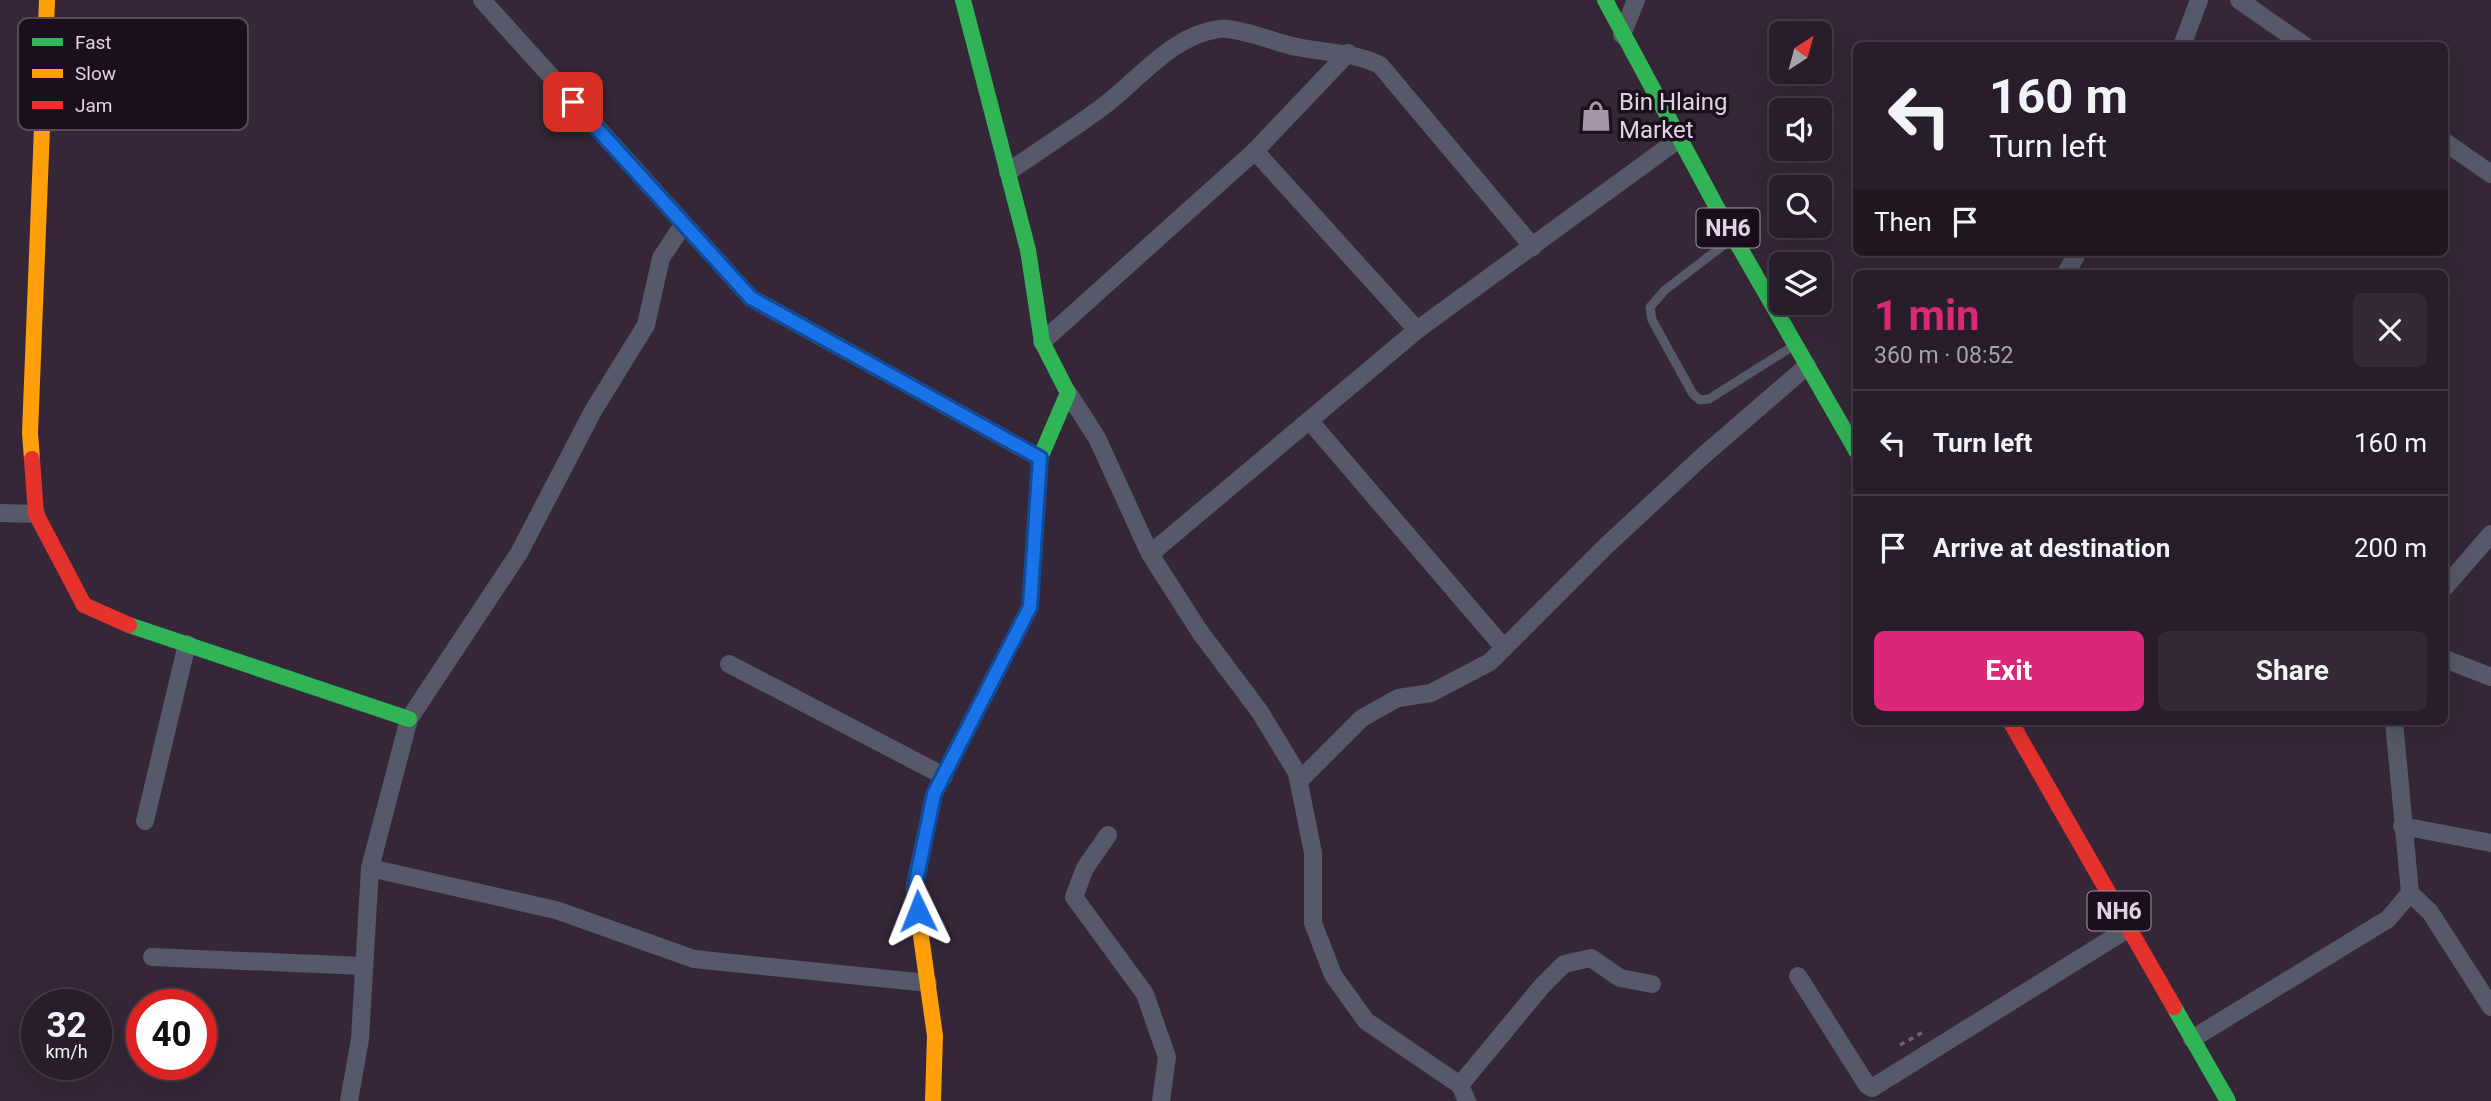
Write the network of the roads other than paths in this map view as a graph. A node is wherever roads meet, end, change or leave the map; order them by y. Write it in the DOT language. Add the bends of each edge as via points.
graph roads {
  1 [pos="47,0"];
  2 [pos="482,0"];
  3 [pos="963,0"];
  4 [pos="1605,0"];
  5 [pos="1636,0"];
  6 [pos="2199,0"];
  7 [pos="2239,0"];
  8 [pos="46,18"];
  9 [pos="1622,35"];
  10 [pos="2183,42"];
  11 [pos="2299,42"];
  12 [pos="1349,53"];
  13 [pos="42,130"];
  14 [pos="1679,139"];
  15 [pos="2448,144"];
  16 [pos="1255,150"];
  17 [pos="1008,172"];
  18 [pos="2491,174"];
  19 [pos="683,225"];
  20 [pos="1734,238"];
  21 [pos="1533,247"];
  22 [pos="1417,330"];
  23 [pos="1042,342"];
  24 [pos="1795,344"];
  25 [pos="1807,366"];
  26 [pos="1068,393"];
  27 [pos="1309,420"];
  28 [pos="1853,445"];
  29 [pos="1040,458"];
  30 [pos="0,513"];
  31 [pos="36,514"];
  32 [pos="2491,534"];
  33 [pos="1150,554"];
  34 [pos="2448,584"];
  35 [pos="187,644"];
  36 [pos="1504,648"];
  37 [pos="2448,660"];
  38 [pos="729,664"];
  39 [pos="2491,677"];
  40 [pos="409,719"];
  41 [pos="2012,725"];
  42 [pos="2394,725"];
  43 [pos="943,776"];
  44 [pos="1299,780"];
  45 [pos="145,821"];
  46 [pos="2402,826"];
  47 [pos="1108,835"];
  48 [pos="2491,843"];
  49 [pos="370,868"];
  50 [pos="2410,893"];
  51 [pos="2129,928"];
  52 [pos="152,957"];
  53 [pos="363,966"];
  54 [pos="1798,976"];
  55 [pos="928,983"];
  56 [pos="1652,984"];
  57 [pos="2491,1007"];
  58 [pos="2192,1039"];
  59 [pos="1464,1093"];
  60 [pos="349,1101"];
  61 [pos="933,1101"];
  62 [pos="1161,1101"];
  63 [pos="2228,1101"];
  1 -- 8 [label="main road"];
  2 -- 19 [label="street"];
  3 -- 17 [label="main road"];
  4 -- 9 [label="main road, NH6"];
  5 -- 9 [label="street"];
  6 -- 10 [label="street"];
  7 -- 11 [label="street"];
  9 -- 14 [label="main road, NH6"];
  12 -- 16 [label="street"];
  12 -- 17 [label="street" via="1290,46 1223,28 1201,32"];
  12 -- 21 [label="street" via="1380,65"];
  13 -- 31 [label="main road" via="30,433"];
  14 -- 20 [label="main road, NH6"];
  14 -- 21 [label="street"];
  15 -- 18 [label="street"];
  16 -- 22 [label="street"];
  16 -- 23 [label="street"];
  17 -- 23 [label="main road" via="1028,250"];
  19 -- 29 [label="street" via="751,298"];
  19 -- 40 [label="street" via="661,258 646,325 593,411 519,553"];
  20 -- 24 [label="main road, NH6"];
  20 -- 24 [label="lane" via="1689,270 1650,307 1652,320 1693,394 1700,400 1709,399"];
  21 -- 22 [label="street"];
  22 -- 27 [label="street"];
  23 -- 26 [label="main road"];
  24 -- 25 [label="main road, NH6"];
  25 -- 28 [label="main road, NH6"];
  25 -- 36 [label="street" via="1694,464"];
  26 -- 29 [label="main road"];
  26 -- 33 [label="street" via="1097,438"];
  27 -- 33 [label="street"];
  27 -- 36 [label="street"];
  29 -- 43 [label="main road" via="1030,607"];
  30 -- 31 [label="street"];
  31 -- 35 [label="main road" via="84,605"];
  32 -- 34 [label="street"];
  33 -- 44 [label="street" via="1200,632 1260,712"];
  35 -- 40 [label="main road"];
  35 -- 45 [label="street"];
  36 -- 44 [label="street" via="1465,678 1431,693 1398,698 1362,718"];
  37 -- 39 [label="street"];
  38 -- 43 [label="street"];
  40 -- 49 [label="street"];
  41 -- 51 [label="main road, NH6"];
  42 -- 46 [label="street"];
  43 -- 55 [label="main road" via="934,794 915,886"];
  44 -- 59 [label="street" via="1313,853 1313,923 1333,975 1366,1021"];
  46 -- 48 [label="street"];
  46 -- 50 [label="street"];
  47 -- 62 [label="street" via="1085,868 1074,897 1145,994 1167,1057"];
  49 -- 53 [label="street"];
  49 -- 55 [label="street" via="556,910 694,959"];
  50 -- 57 [label="street" via="2430,912"];
  50 -- 58 [label="street" via="2388,919"];
  51 -- 54 [label="street" via="1872,1088"];
  51 -- 58 [label="main road, NH6"];
  52 -- 53 [label="street"];
  53 -- 60 [label="street" via="360,1039"];
  55 -- 61 [label="main road" via="935,1037"];
  56 -- 59 [label="street" via="1620,978 1591,958 1564,964 1542,986"];
  58 -- 63 [label="main road, NH6"];
}
